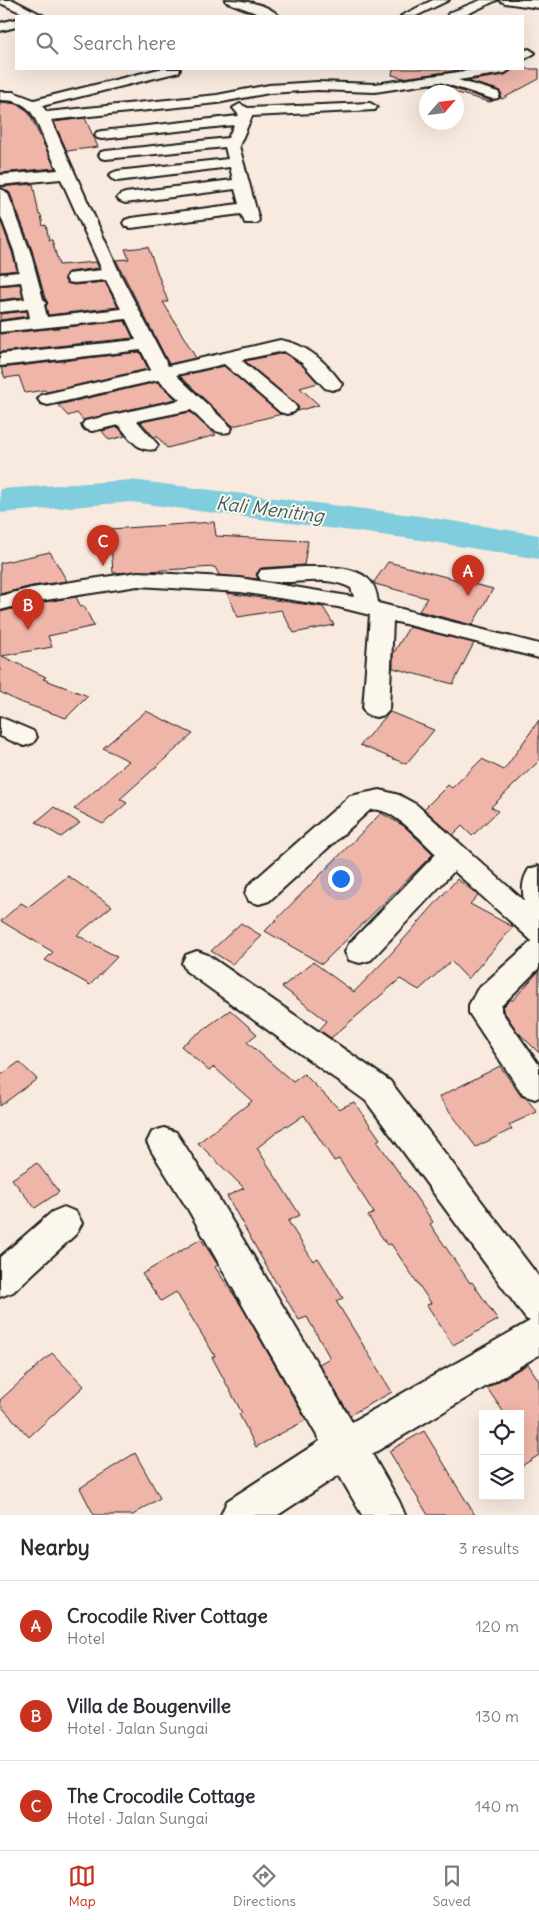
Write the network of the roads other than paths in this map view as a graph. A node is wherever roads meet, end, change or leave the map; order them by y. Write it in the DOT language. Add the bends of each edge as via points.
graph roads {
  1 [pos="443,0"];
  2 [pos="491,0"];
  3 [pos="505,0"];
  4 [pos="236,2"];
  5 [pos="266,2"];
  6 [pos="539,4"];
  7 [pos="2,5"];
  8 [pos="522,5"];
  9 [pos="18,11"];
  10 [pos="34,15"];
  11 [pos="271,15"];
  12 [pos="409,15"];
  13 [pos="456,15"];
  14 [pos="15,23"];
  15 [pos="0,26"];
  16 [pos="156,70"];
  17 [pos="347,74"];
  18 [pos="508,74"];
  19 [pos="440,78"];
  20 [pos="357,86"];
  21 [pos="493,95"];
  22 [pos="0,96"];
  23 [pos="225,98"];
  24 [pos="33,104"];
  25 [pos="370,107"];
  26 [pos="244,116"];
  27 [pos="43,117"];
  28 [pos="102,135"];
  29 [pos="233,142"];
  30 [pos="106,155"];
  31 [pos="236,162"];
  32 [pos="67,174"];
  33 [pos="117,176"];
  34 [pos="0,180"];
  35 [pos="242,184"];
  36 [pos="126,198"];
  37 [pos="1,200"];
  38 [pos="131,223"];
  39 [pos="6,227"];
  40 [pos="112,274"];
  41 [pos="27,276"];
  42 [pos="0,278"];
  43 [pos="74,278"];
  44 [pos="36,303"];
  45 [pos="0,307"];
  46 [pos="132,313"];
  47 [pos="40,323"];
  48 [pos="0,327"];
  49 [pos="147,344"];
  50 [pos="229,359"];
  51 [pos="0,360"];
  52 [pos="162,373"];
  53 [pos="332,384"];
  54 [pos="48,399"];
  55 [pos="194,403"];
  56 [pos="287,408"];
  57 [pos="124,419"];
  58 [pos="92,425"];
  59 [pos="222,428"];
  60 [pos="148,445"];
  61 [pos="210,575"];
  62 [pos="0,603"];
  63 [pos="375,610"];
  64 [pos="539,651"];
  65 [pos="376,709"];
  66 [pos="0,725"];
  67 [pos="24,738"];
  68 [pos="453,854"];
  69 [pos="539,876"];
  70 [pos="259,893"];
  71 [pos="539,904"];
  72 [pos="539,932"];
  73 [pos="539,950"];
  74 [pos="360,952"];
  75 [pos="198,963"];
  76 [pos="535,1085"];
  77 [pos="164,1142"];
  78 [pos="64,1223"];
  79 [pos="0,1280"];
  80 [pos="539,1307"];
  81 [pos="539,1335"];
  82 [pos="345,1448"];
  83 [pos="241,1515"];
  84 [pos="385,1515"];
  1 -- 12 [label="street"];
  2 -- 13 [label="street"];
  3 -- 8 [label="street"];
  4 -- 5 [label="street"];
  4 -- 11 [label="street"];
  6 -- 8 [label="street"];
  7 -- 9 [label="street"];
  9 -- 10 [label="street"];
  14 -- 15 [label="street"];
  16 -- 24 [label="street"];
  17 -- 20 [label="street"];
  18 -- 19 [label="street" via="489,71"];
  19 -- 20 [label="street" via="375,88"];
  19 -- 21 [label="street"];
  20 -- 23 [label="street" via="269,89"];
  22 -- 24 [label="street" via="13,96"];
  23 -- 26 [label="street"];
  23 -- 27 [label="street"];
  24 -- 27 [label="street"];
  25 -- 26 [label="street"];
  26 -- 28 [label="street"];
  26 -- 29 [label="street"];
  27 -- 32 [label="street"];
  29 -- 30 [label="street"];
  29 -- 31 [label="street"];
  31 -- 33 [label="street"];
  31 -- 35 [label="street"];
  32 -- 34 [label="street"];
  32 -- 40 [label="street"];
  35 -- 36 [label="street"];
  35 -- 38 [label="street" via="250,214"];
  37 -- 39 [label="street"];
  39 -- 41 [label="street"];
  40 -- 43 [label="street"];
  40 -- 46 [label="street"];
  41 -- 42 [label="street"];
  41 -- 44 [label="street"];
  44 -- 45 [label="street"];
  44 -- 47 [label="street"];
  46 -- 47 [label="street"];
  46 -- 49 [label="street"];
  47 -- 48 [label="street"];
  49 -- 51 [label="street"];
  49 -- 52 [label="street"];
  50 -- 52 [label="street"];
  50 -- 53 [label="street" via="280,345 288,346 302,354"];
  50 -- 56 [label="street"];
  52 -- 54 [label="street"];
  52 -- 55 [label="street"];
  55 -- 57 [label="street"];
  55 -- 59 [label="street"];
  57 -- 58 [label="street"];
  57 -- 60 [label="street"];
  61 -- 63 [label="street" via="334,575 359,583"];
  62 -- 63 [label="street" via="138,579 273,589 339,600"];
  63 -- 64 [label="street"];
  63 -- 65 [label="street"];
  66 -- 67 [label="street"];
  68 -- 70 [label="street" via="407,812 387,800 375,798 360,803"];
  68 -- 72 [label="street"];
  68 -- 74 [label="street"];
  69 -- 71 [label="street" via="536,889"];
  73 -- 76 [label="street" via="485,1005 485,1013"];
  75 -- 80 [label="street" via="378,1092"];
  77 -- 82 [label="street"];
  78 -- 79 [label="street"];
  81 -- 82 [label="street"];
  82 -- 83 [label="street"];
  82 -- 84 [label="street"];
}
